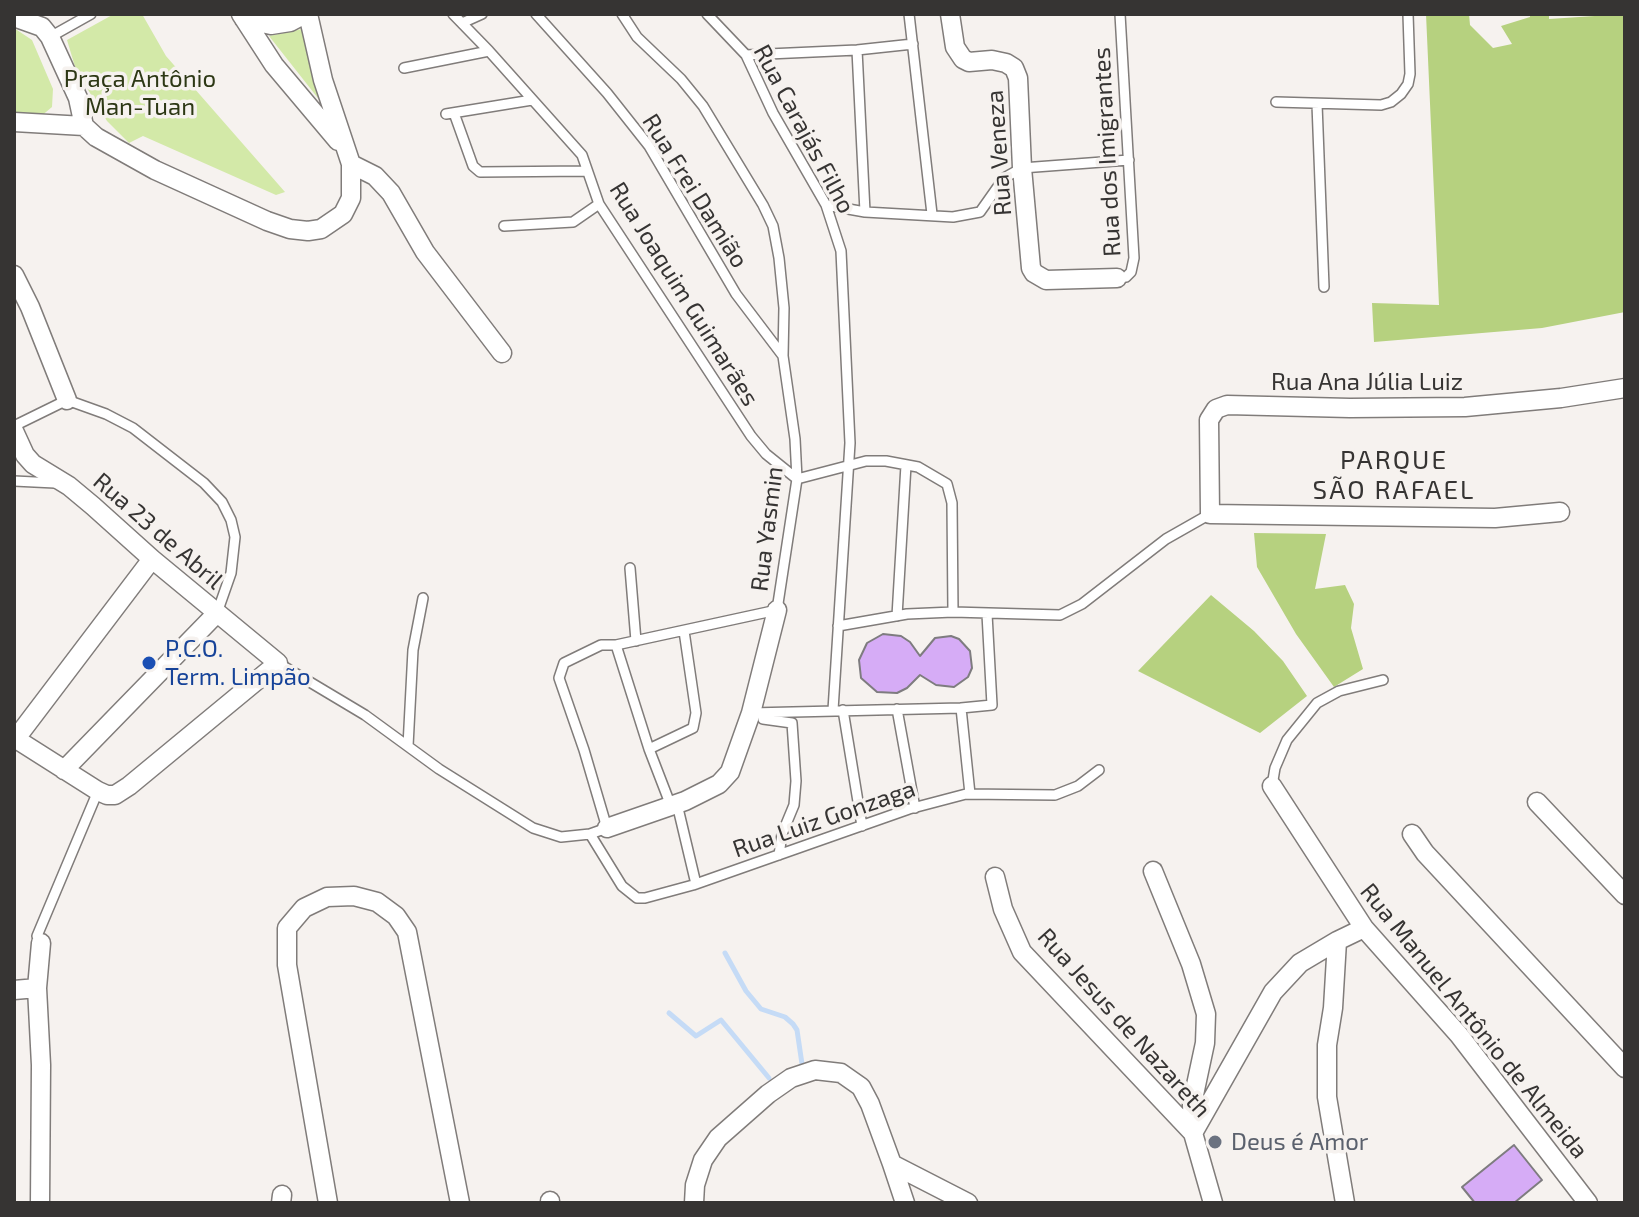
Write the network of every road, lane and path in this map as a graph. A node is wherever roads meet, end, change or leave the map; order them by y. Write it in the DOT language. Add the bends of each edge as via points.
graph roads {
  1 [pos="91,14"];
  2 [pos="306,14"];
  3 [pos="453,14"];
  4 [pos="482,14"];
  5 [pos="536,14"];
  6 [pos="622,14"];
  7 [pos="707,14"];
  8 [pos="909,14"];
  9 [pos="950,14"];
  10 [pos="1120,14"];
  11 [pos="1408,14"];
  12 [pos="14,17"];
  13 [pos="242,17"];
  14 [pos="462,23"];
  15 [pos="50,37"];
  16 [pos="913,44"];
  17 [pos="857,50"];
  18 [pos="489,51"];
  19 [pos="746,55"];
  20 [pos="404,68"];
  21 [pos="532,100"];
  22 [pos="1276,102"];
  23 [pos="1317,104"];
  24 [pos="14,122"];
  25 [pos="84,126"];
  26 [pos="343,146"];
  27 [pos="1129,160"];
  28 [pos="1022,168"];
  29 [pos="587,171"];
  30 [pos="599,204"];
  31 [pos="826,205"];
  32 [pos="865,212"];
  33 [pos="932,214"];
  34 [pos="504,226"];
  35 [pos="14,275"];
  36 [pos="1117,278"];
  37 [pos="1324,287"];
  38 [pos="502,353"];
  39 [pos="783,356"];
  40 [pos="1625,388"];
  41 [pos="67,400"];
  42 [pos="14,428"];
  43 [pos="848,465"];
  44 [pos="906,465"];
  45 [pos="797,479"];
  46 [pos="14,481"];
  47 [pos="63,483"];
  48 [pos="1560,512"];
  49 [pos="1210,514"];
  50 [pos="152,559"];
  51 [pos="630,568"];
  52 [pos="423,598"];
  53 [pos="777,610"];
  54 [pos="953,612"];
  55 [pos="217,613"];
  56 [pos="987,614"];
  57 [pos="897,616"];
  58 [pos="838,626"];
  59 [pos="684,631"];
  60 [pos="636,641"];
  61 [pos="616,645"];
  62 [pos="278,663"];
  63 [pos="1383,680"];
  64 [pos="961,708"];
  65 [pos="897,709"];
  66 [pos="838,710"];
  67 [pos="757,713"];
  68 [pos="15,740"];
  69 [pos="408,746"];
  70 [pos="649,749"];
  71 [pos="64,770"];
  72 [pos="1099,770"];
  73 [pos="1272,786"];
  74 [pos="98,791"];
  75 [pos="970,794"];
  76 [pos="1537,802"];
  77 [pos="674,805"];
  78 [pos="915,808"];
  79 [pos="862,826"];
  80 [pos="599,831"];
  81 [pos="1412,834"];
  82 [pos="779,855"];
  83 [pos="1153,871"];
  84 [pos="995,877"];
  85 [pos="696,884"];
  86 [pos="1625,895"];
  87 [pos="1364,928"];
  88 [pos="39,939"];
  89 [pos="1337,941"];
  90 [pos="37,988"];
  91 [pos="14,990"];
  92 [pos="1625,1068"];
  93 [pos="1193,1133"];
  94 [pos="892,1164"];
  95 [pos="40,1203"];
  96 [pos="328,1203"];
  97 [pos="460,1203"];
  98 [pos="694,1203"];
  99 [pos="905,1203"];
  100 [pos="968,1203"];
  101 [pos="1213,1203"];
  102 [pos="1345,1203"];
  103 [pos="1588,1203"];
  1 -- 15 [label="lane"];
  2 -- 13 [label="street" via="271,25"];
  2 -- 26 [label="street"];
  3 -- 14 [label="lane, Rua Joaquim Guimarães"];
  4 -- 14 [label="lane"];
  5 -- 39 [label="lane, Rua Frei Damião" via="649,146 736,294"];
  6 -- 39 [label="lane, Rua Yasmin" via="703,106 773,226 784,308"];
  7 -- 19 [label="lane, Rua Carajás Filho"];
  8 -- 16 [label="lane"];
  9 -- 28 [label="street, Rua Veneza" via="955,47 963,59 999,60 1014,68"];
  10 -- 27 [label="lane, Rua dos Imigrantes"];
  11 -- 23 [label="lane" via="1410,74 1401,94 1381,105"];
  12 -- 15 [label="street" via="42,27"];
  13 -- 26 [label="street" via="274,65"];
  14 -- 18 [label="lane, Rua Joaquim Guimarães"];
  15 -- 25 [label="street" via="78,98"];
  16 -- 17 [label="lane"];
  16 -- 33 [label="lane"];
  17 -- 19 [label="lane"];
  17 -- 32 [label="lane"];
  18 -- 20 [label="lane"];
  18 -- 21 [label="lane, Rua Joaquim Guimarães"];
  19 -- 31 [label="lane, Rua Carajás Filho"];
  21 -- 29 [label="lane, Rua Joaquim Guimarães" via="582,155"];
  21 -- 29 [label="lane" via="450,114 473,166 480,172"];
  22 -- 23 [label="lane"];
  23 -- 37 [label="lane"];
  24 -- 25 [label="street"];
  25 -- 26 [label="street" via="155,170 290,229 308,231 343,214 351,198"];
  26 -- 38 [label="street" via="391,193 425,252"];
  27 -- 28 [label="lane"];
  27 -- 36 [label="lane, Rua dos Imigrantes" via="1133,268"];
  28 -- 33 [label="lane" via="1004,178 980,212"];
  28 -- 36 [label="street, Rua Veneza" via="1031,268 1039,278"];
  29 -- 30 [label="lane, Rua Joaquim Guimarães"];
  30 -- 34 [label="lane" via="573,222"];
  30 -- 45 [label="lane, Rua Joaquim Guimarães" via="751,436"];
  31 -- 32 [label="lane"];
  31 -- 43 [label="lane, Rua Carajás Filho" via="841,251"];
  32 -- 33 [label="lane"];
  35 -- 41 [label="street"];
  39 -- 45 [label="lane, Rua Yasmin"];
  40 -- 49 [label="street, Rua Ana Júlia Luiz" via="1465,407 1220,406 1209,420"];
  41 -- 42 [label="lane"];
  41 -- 55 [label="lane" via="133,428 222,502 235,537 231,573"];
  42 -- 47 [label="street, Rua 23 de Abril" via="33,464"];
  43 -- 44 [label="lane"];
  43 -- 45 [label="lane"];
  43 -- 58 [label="lane, Rua Carajás Filho"];
  44 -- 54 [label="lane" via="934,474 950,490"];
  44 -- 57 [label="lane"];
  45 -- 53 [label="lane, Rua Yasmin"];
  46 -- 47 [label="lane"];
  47 -- 50 [label="street, Rua 23 de Abril"];
  48 -- 49 [label="street" via="1456,519"];
  49 -- 56 [label="lane" via="1060,615"];
  50 -- 55 [label="street, Rua 23 de Abril"];
  50 -- 68 [label="street"];
  51 -- 60 [label="lane"];
  52 -- 69 [label="lane" via="413,650"];
  53 -- 59 [label="lane, Rua Yasmin"];
  53 -- 67 [label="street"];
  54 -- 56 [label="lane"];
  54 -- 57 [label="lane"];
  55 -- 62 [label="street, Rua 23 de Abril"];
  55 -- 71 [label="street"];
  56 -- 64 [label="lane" via="992,705"];
  57 -- 58 [label="lane"];
  58 -- 66 [label="lane, Rua Carajás Filho"];
  59 -- 60 [label="lane, Rua Yasmin"];
  59 -- 70 [label="lane" via="696,713 693,728"];
  60 -- 61 [label="lane, Rua Yasmin"];
  61 -- 70 [label="lane"];
  61 -- 80 [label="lane, Rua Yasmin" via="601,645 573,657 564,663 559,678 584,750"];
  62 -- 69 [label="lane"];
  62 -- 74 [label="street" via="122,791"];
  63 -- 73 [label="lane" via="1339,691 1317,703 1287,740"];
  64 -- 65 [label="lane"];
  64 -- 75 [label="lane"];
  65 -- 66 [label="lane"];
  65 -- 78 [label="lane"];
  66 -- 67 [label="lane"];
  66 -- 79 [label="lane, Rua Carajás Filho"];
  67 -- 77 [label="street" via="730,772 719,784"];
  67 -- 82 [label="lane" via="763,719 792,723 794,805"];
  68 -- 71 [label="street"];
  69 -- 80 [label="lane" via="533,828 561,837"];
  70 -- 77 [label="lane"];
  71 -- 74 [label="street"];
  72 -- 75 [label="lane, Rua Luiz Gonzaga" via="1055,795"];
  73 -- 87 [label="street, Rua Manuel Antônio de Almeida"];
  74 -- 88 [label="lane"];
  75 -- 78 [label="lane, Rua Luiz Gonzaga"];
  76 -- 86 [label="street"];
  77 -- 80 [label="street"];
  77 -- 85 [label="lane"];
  78 -- 79 [label="lane, Rua Luiz Gonzaga"];
  79 -- 82 [label="lane, Rua Luiz Gonzaga"];
  80 -- 85 [label="lane, Rua Luiz Gonzaga" via="622,886 637,898"];
  81 -- 92 [label="street"];
  82 -- 85 [label="lane, Rua Luiz Gonzaga"];
  83 -- 93 [label="street" via="1206,1014 1192,1104"];
  84 -- 93 [label="street, Rua Jesus de Nazareth" via="1022,952"];
  87 -- 89 [label="street"];
  87 -- 103 [label="street, Rua Manuel Antônio de Almeida" via="1459,1035"];
  88 -- 90 [label="street"];
  89 -- 93 [label="street" via="1300,963 1273,992"];
  89 -- 102 [label="street" via="1327,1097"];
  90 -- 91 [label="street"];
  90 -- 95 [label="street"];
  93 -- 101 [label="street, Rua Jesus de Nazareth"];
  94 -- 98 [label="street" via="861,1087 841,1073 815,1070 768,1094 718,1138 703,1160"];
  94 -- 99 [label="street"];
  94 -- 100 [label="street"];
  96 -- 97 [label="street" via="287,965 287,928 304,908 327,897 354,896 377,902 407,932"];
}
